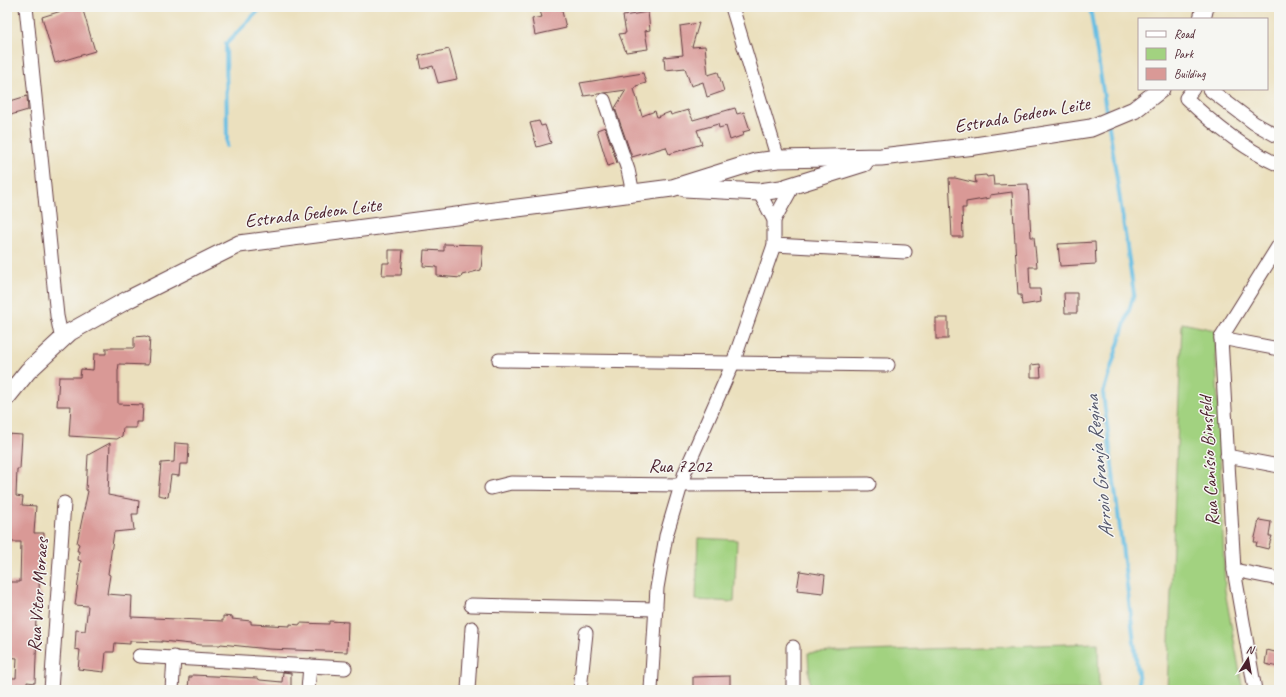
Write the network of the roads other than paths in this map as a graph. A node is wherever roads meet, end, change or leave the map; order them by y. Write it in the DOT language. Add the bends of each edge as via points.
graph roads {
  1 [pos="26,7"];
  2 [pos="732,7"];
  3 [pos="1205,7"];
  4 [pos="1202,18"];
  5 [pos="1160,90"];
  6 [pos="1192,90"];
  7 [pos="1210,90"];
  8 [pos="604,100"];
  9 [pos="1279,137"];
  10 [pos="881,157"];
  11 [pos="778,159"];
  12 [pos="797,160"];
  13 [pos="755,162"];
  14 [pos="1279,165"];
  15 [pos="794,184"];
  16 [pos="672,188"];
  17 [pos="759,192"];
  18 [pos="634,193"];
  19 [pos="774,220"];
  20 [pos="1279,245"];
  21 [pos="774,246"];
  22 [pos="905,252"];
  23 [pos="1220,338"];
  24 [pos="62,340"];
  25 [pos="1279,349"];
  26 [pos="499,360"];
  27 [pos="733,363"];
  28 [pos="888,364"];
  29 [pos="7,397"];
  30 [pos="1227,456"];
  31 [pos="1279,466"];
  32 [pos="869,484"];
  33 [pos="681,485"];
  34 [pos="491,488"];
  35 [pos="64,503"];
  36 [pos="1234,570"];
  37 [pos="1279,579"];
  38 [pos="471,606"];
  39 [pos="656,609"];
  40 [pos="472,628"];
  41 [pos="586,633"];
  42 [pos="793,647"];
  43 [pos="139,656"];
  44 [pos="174,657"];
  45 [pos="310,666"];
  46 [pos="344,668"];
  47 [pos="1257,689"];
  48 [pos="50,690"];
  49 [pos="172,690"];
  50 [pos="308,690"];
  51 [pos="468,690"];
  52 [pos="580,690"];
  53 [pos="651,690"];
  54 [pos="793,690"];
  1 -- 24 [label="street" via="48,211 56,316"];
  2 -- 11 [label="street"];
  3 -- 4 [label="main road"];
  5 -- 10 [label="main road, Estrada Gedeon Leite" via="1134,110 1091,128"];
  6 -- 14 [label="street" via="1186,98 1202,112 1237,140"];
  7 -- 9 [label="street" via="1254,123"];
  8 -- 18 [label="street"];
  10 -- 12 [label="main road, Estrada Gedeon Leite"];
  10 -- 15 [label="main road, Estrada Gedeon Leite"];
  11 -- 12 [label="main road, Estrada Gedeon Leite"];
  11 -- 13 [label="main road, Estrada Gedeon Leite"];
  12 -- 15 [label="main road" via="800,167 799,175"];
  13 -- 16 [label="main road, Estrada Gedeon Leite"];
  13 -- 17 [label="main road" via="752,177"];
  15 -- 17 [label="main road, Estrada Gedeon Leite"];
  15 -- 19 [label="street"];
  16 -- 17 [label="main road, Estrada Gedeon Leite"];
  16 -- 18 [label="main road, Estrada Gedeon Leite"];
  17 -- 19 [label="street"];
  18 -- 24 [label="main road, Estrada Gedeon Leite" via="239,244 129,299 70,332"];
  19 -- 21 [label="street"];
  20 -- 23 [label="street"];
  21 -- 22 [label="street"];
  21 -- 27 [label="street"];
  23 -- 25 [label="street"];
  23 -- 30 [label="street, Rua Canísio Binsfeld"];
  24 -- 29 [label="main road, Estrada Gedeon Leite" via="28,371"];
  26 -- 27 [label="street"];
  27 -- 28 [label="street"];
  27 -- 33 [label="street"];
  30 -- 31 [label="street"];
  30 -- 36 [label="street, Rua Canísio Binsfeld"];
  32 -- 33 [label="street, Rua 7202"];
  33 -- 34 [label="street, Rua 7202" via="511,483"];
  33 -- 39 [label="street" via="666,536"];
  35 -- 48 [label="street, Rua Vitor Moraes"];
  36 -- 37 [label="street"];
  36 -- 47 [label="street, Rua Canísio Binsfeld"];
  38 -- 39 [label="street"];
  39 -- 53 [label="street"];
  40 -- 51 [label="street"];
  41 -- 52 [label="street"];
  42 -- 54 [label="street"];
  43 -- 44 [label="street"];
  44 -- 45 [label="street"];
  44 -- 49 [label="street"];
  45 -- 46 [label="street"];
  45 -- 50 [label="street"];
}
